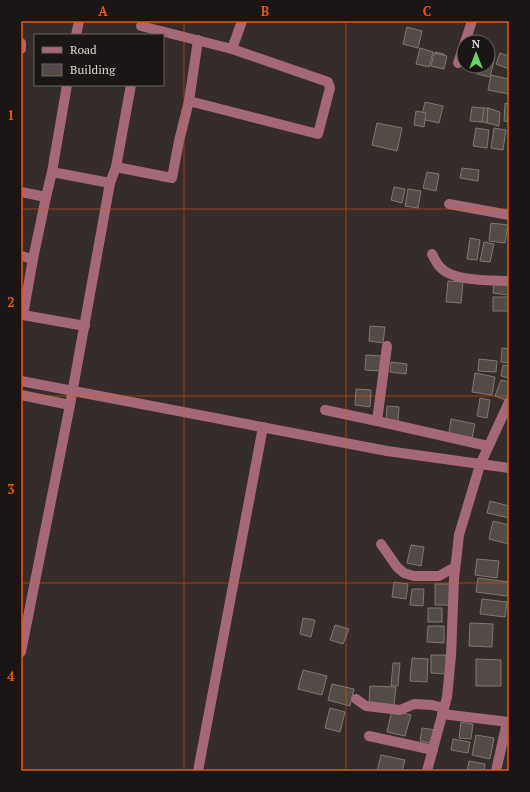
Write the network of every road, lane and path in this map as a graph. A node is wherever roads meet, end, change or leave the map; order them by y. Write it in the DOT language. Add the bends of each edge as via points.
graph roads {
  1 [pos="79,21"];
  2 [pos="242,21"];
  3 [pos="472,21"];
  4 [pos="141,27"];
  5 [pos="76,34"];
  6 [pos="468,34"];
  7 [pos="198,40"];
  8 [pos="21,43"];
  9 [pos="21,49"];
  10 [pos="232,49"];
  11 [pos="68,86"];
  12 [pos="130,86"];
  13 [pos="189,101"];
  14 [pos="116,167"];
  15 [pos="52,172"];
  16 [pos="110,183"];
  17 [pos="21,192"];
  18 [pos="46,197"];
  19 [pos="449,204"];
  20 [pos="509,215"];
  21 [pos="432,254"];
  22 [pos="21,256"];
  23 [pos="33,259"];
  24 [pos="509,281"];
  25 [pos="22,315"];
  26 [pos="85,326"];
  27 [pos="387,346"];
  28 [pos="21,381"];
  29 [pos="72,391"];
  30 [pos="21,395"];
  31 [pos="509,402"];
  32 [pos="70,405"];
  33 [pos="325,410"];
  34 [pos="377,420"];
  35 [pos="263,427"];
  36 [pos="488,446"];
  37 [pos="480,465"];
  38 [pos="509,468"];
  39 [pos="381,544"];
  40 [pos="455,567"];
  41 [pos="21,652"];
  42 [pos="356,699"];
  43 [pos="443,711"];
  44 [pos="508,722"];
  45 [pos="369,736"];
  46 [pos="433,750"];
  47 [pos="198,771"];
  48 [pos="427,771"];
  49 [pos="496,771"];
  1 -- 5 [label="street"];
  2 -- 10 [label="street"];
  3 -- 6 [label="street"];
  4 -- 7 [label="street"];
  7 -- 10 [label="street"];
  7 -- 13 [label="street"];
  8 -- 9 [label="street"];
  10 -- 13 [label="street" via="328,82 330,88 318,134"];
  11 -- 15 [label="street"];
  12 -- 14 [label="street"];
  13 -- 14 [label="street" via="172,178"];
  14 -- 16 [label="street"];
  15 -- 16 [label="street"];
  15 -- 18 [label="street"];
  16 -- 26 [label="street"];
  17 -- 18 [label="street"];
  18 -- 23 [label="street"];
  19 -- 20 [label="street"];
  21 -- 24 [label="street" via="440,267 459,277"];
  22 -- 23 [label="street"];
  23 -- 25 [label="street"];
  25 -- 26 [label="street"];
  26 -- 29 [label="street"];
  27 -- 34 [label="street"];
  28 -- 29 [label="street"];
  29 -- 32 [label="street"];
  29 -- 35 [label="street"];
  30 -- 32 [label="street"];
  31 -- 36 [label="street"];
  32 -- 41 [label="street"];
  33 -- 34 [label="street"];
  34 -- 36 [label="street"];
  35 -- 37 [label="street" via="386,451"];
  35 -- 47 [label="street"];
  36 -- 37 [label="street"];
  37 -- 38 [label="street"];
  37 -- 40 [label="street" via="459,535"];
  39 -- 40 [label="street" via="404,573 414,576 439,576"];
  40 -- 43 [label="street" via="451,656"];
  42 -- 43 [label="street" via="366,706 400,710 414,704 432,705"];
  43 -- 44 [label="street"];
  43 -- 46 [label="street"];
  44 -- 49 [label="street"];
  45 -- 46 [label="street"];
  46 -- 48 [label="street"];
}
